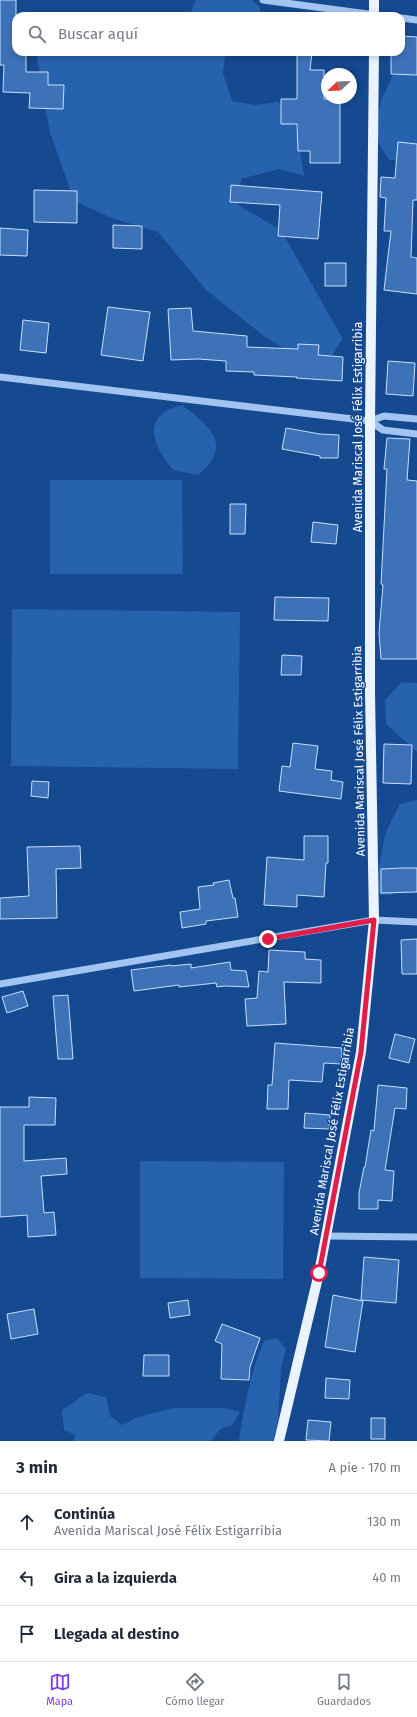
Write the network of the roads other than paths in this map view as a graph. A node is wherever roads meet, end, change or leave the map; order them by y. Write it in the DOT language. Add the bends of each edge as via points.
graph roads {
  1 [pos="263,0"];
  2 [pos="374,0"];
  3 [pos="348,12"];
  4 [pos="376,12"];
  5 [pos="405,18"];
  6 [pos="417,20"];
  7 [pos="374,56"];
  8 [pos="0,377"];
  9 [pos="417,419"];
  10 [pos="370,421"];
  11 [pos="417,434"];
  12 [pos="374,920"];
  13 [pos="417,922"];
  14 [pos="0,984"];
  15 [pos="326,1236"];
  16 [pos="417,1237"];
  17 [pos="279,1441"];
  1 -- 3 [label="street"];
  2 -- 4 [label="main road"];
  5 -- 6 [label="street"];
  7 -- 10 [label="main road, Avenida Mariscal José Félix Estigarribia"];
  8 -- 10 [label="street"];
  9 -- 10 [label="street" via="384,416"];
  10 -- 11 [label="street" via="383,430"];
  10 -- 12 [label="main road, Avenida Mariscal José Félix Estigarribia" via="370,693"];
  12 -- 13 [label="street"];
  12 -- 14 [label="street"];
  12 -- 15 [label="main road, Avenida Mariscal José Félix Estigarribia" via="361,1052"];
  15 -- 16 [label="street"];
  15 -- 17 [label="main road, Avenida Mariscal José Félix Estigarribia"];
}
